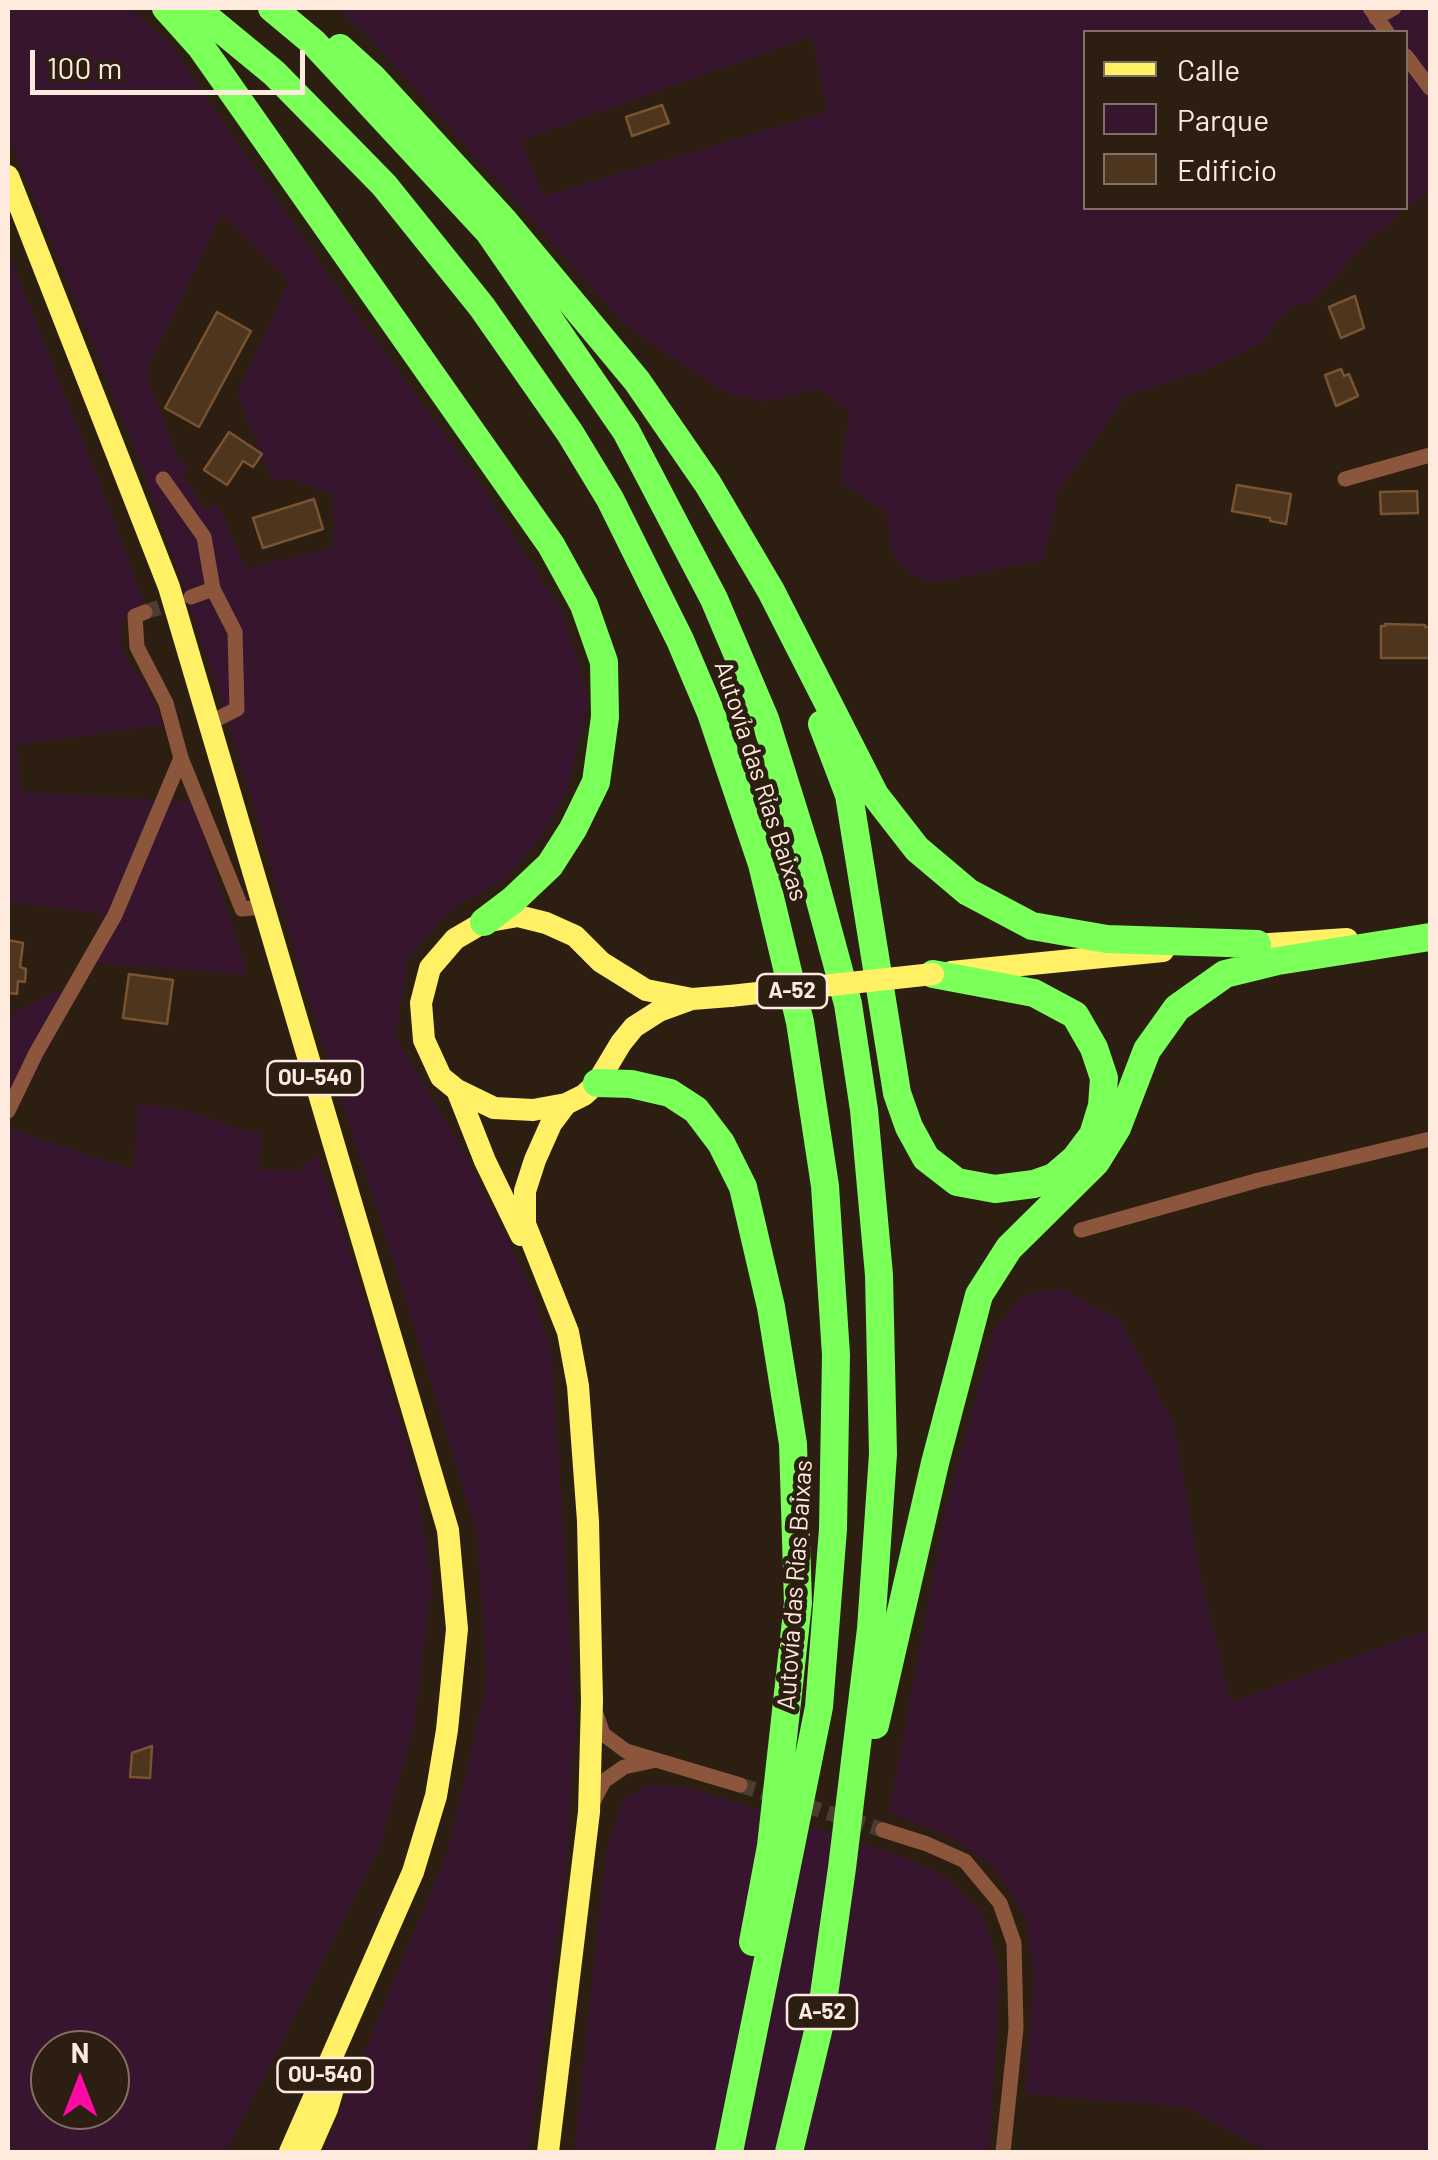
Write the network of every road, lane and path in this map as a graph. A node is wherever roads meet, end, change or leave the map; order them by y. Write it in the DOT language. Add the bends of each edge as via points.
graph roads {
  1 [pos="166,8"];
  2 [pos="194,8"];
  3 [pos="272,8"];
  4 [pos="294,8"];
  5 [pos="1394,8"];
  6 [pos="1373,13"];
  7 [pos="1408,59"];
  8 [pos="1430,88"];
  9 [pos="8,176"];
  10 [pos="1430,455"];
  11 [pos="164,479"];
  12 [pos="1345,479"];
  13 [pos="212,589"];
  14 [pos="771,591"];
  15 [pos="190,597"];
  16 [pos="145,612"];
  17 [pos="209,722"];
  18 [pos="181,758"];
  19 [pos="264,907"];
  20 [pos="484,922"];
  21 [pos="1430,936"];
  22 [pos="1257,944"];
  23 [pos="933,974"];
  24 [pos="692,999"];
  25 [pos="597,1083"];
  26 [pos="458,1090"];
  27 [pos="566,1104"];
  28 [pos="8,1112"];
  29 [pos="1430,1139"];
  30 [pos="1082,1230"];
  31 [pos="541,1268"];
  32 [pos="592,1701"];
  33 [pos="590,1757"];
  34 [pos="625,1759"];
  35 [pos="740,1785"];
  36 [pos="589,1812"];
  37 [pos="883,1830"];
  38 [pos="842,1868"];
  39 [pos="360,1996"];
  40 [pos="290,2152"];
  41 [pos="308,2152"];
  42 [pos="548,2152"];
  43 [pos="713,2152"];
  44 [pos="729,2152"];
  45 [pos="789,2152"];
  46 [pos="1003,2152"];
  1 -- 20 [label="highway" via="202,47 551,545 584,605 604,662 596,782 550,865"];
  2 -- 44 [label="highway, Autovía das Rías Baixas / A-52" via="274,73 384,186 482,306 570,433 680,640 762,864 800,1022 824,1186 836,1355 833,1529 819,1707"];
  3 -- 38 [label="highway, Autovía das Rías Baixas / A-52" via="314,43 488,232 626,431 714,599 765,719 809,860 848,1004 879,1275 883,1454 871,1629"];
  4 -- 14 [label="highway" via="372,77 637,381"];
  5 -- 6 [label="street"];
  7 -- 8 [label="street"];
  9 -- 17 [label="main road, OU-540" via="169,587"];
  10 -- 12 [label="street"];
  11 -- 13 [label="street" via="204,537"];
  13 -- 15 [label="street"];
  13 -- 17 [label="street" via="236,632 236,709"];
  14 -- 22 [label="highway" via="875,795 917,849 968,892 1032,926 1107,939"];
  14 -- 23 [label="highway" via="848,795 908,1127 926,1158 957,1182 995,1189 1054,1177 1092,1135 1102,1106 1104,1078 1075,1015 1034,993"];
  16 -- 18 [label="street" via="135,616 137,647 166,703"];
  17 -- 19 [label="main road, OU-540"];
  18 -- 19 [label="street" via="242,909"];
  18 -- 28 [label="street" via="115,915"];
  19 -- 39 [label="main road, OU-540" via="448,1530 457,1629 436,1796 413,1872"];
  20 -- 24 [label="main road" via="518,916 546,922 646,990"];
  20 -- 26 [label="main road" via="455,939 430,968 421,1003 424,1040 441,1077"];
  21 -- 22 [label="main road"];
  21 -- 38 [label="highway" via="1225,974 1177,1008 1147,1050 1117,1128 1096,1162 1009,1248 979,1294"];
  22 -- 23 [label="main road"];
  23 -- 24 [label="main road, bridge"];
  24 -- 25 [label="main road" via="634,1027"];
  25 -- 27 [label="main road"];
  25 -- 43 [label="highway" via="670,1093 696,1110 721,1142 744,1187 794,1444 798,1602 775,1809"];
  26 -- 27 [label="main road" via="494,1108"];
  26 -- 31 [label="main road" via="485,1161"];
  27 -- 31 [label="main road" via="534,1160 525,1191 525,1224"];
  29 -- 30 [label="street"];
  31 -- 32 [label="main road" via="568,1332 578,1386"];
  32 -- 33 [label="main road"];
  32 -- 34 [label="street" via="603,1734"];
  33 -- 34 [label="street" via="599,1751"];
  33 -- 36 [label="main road"];
  34 -- 35 [label="street"];
  34 -- 36 [label="street" via="604,1781"];
  36 -- 42 [label="main road"];
  37 -- 46 [label="street" via="965,1861 1000,1903 1014,1942 1016,2028"];
  38 -- 45 [label="highway, Autovía das Rías Baixas / A-52" via="820,2022"];
  39 -- 40 [label="main road, OU-540"];
  39 -- 41 [label="main road"];
}
